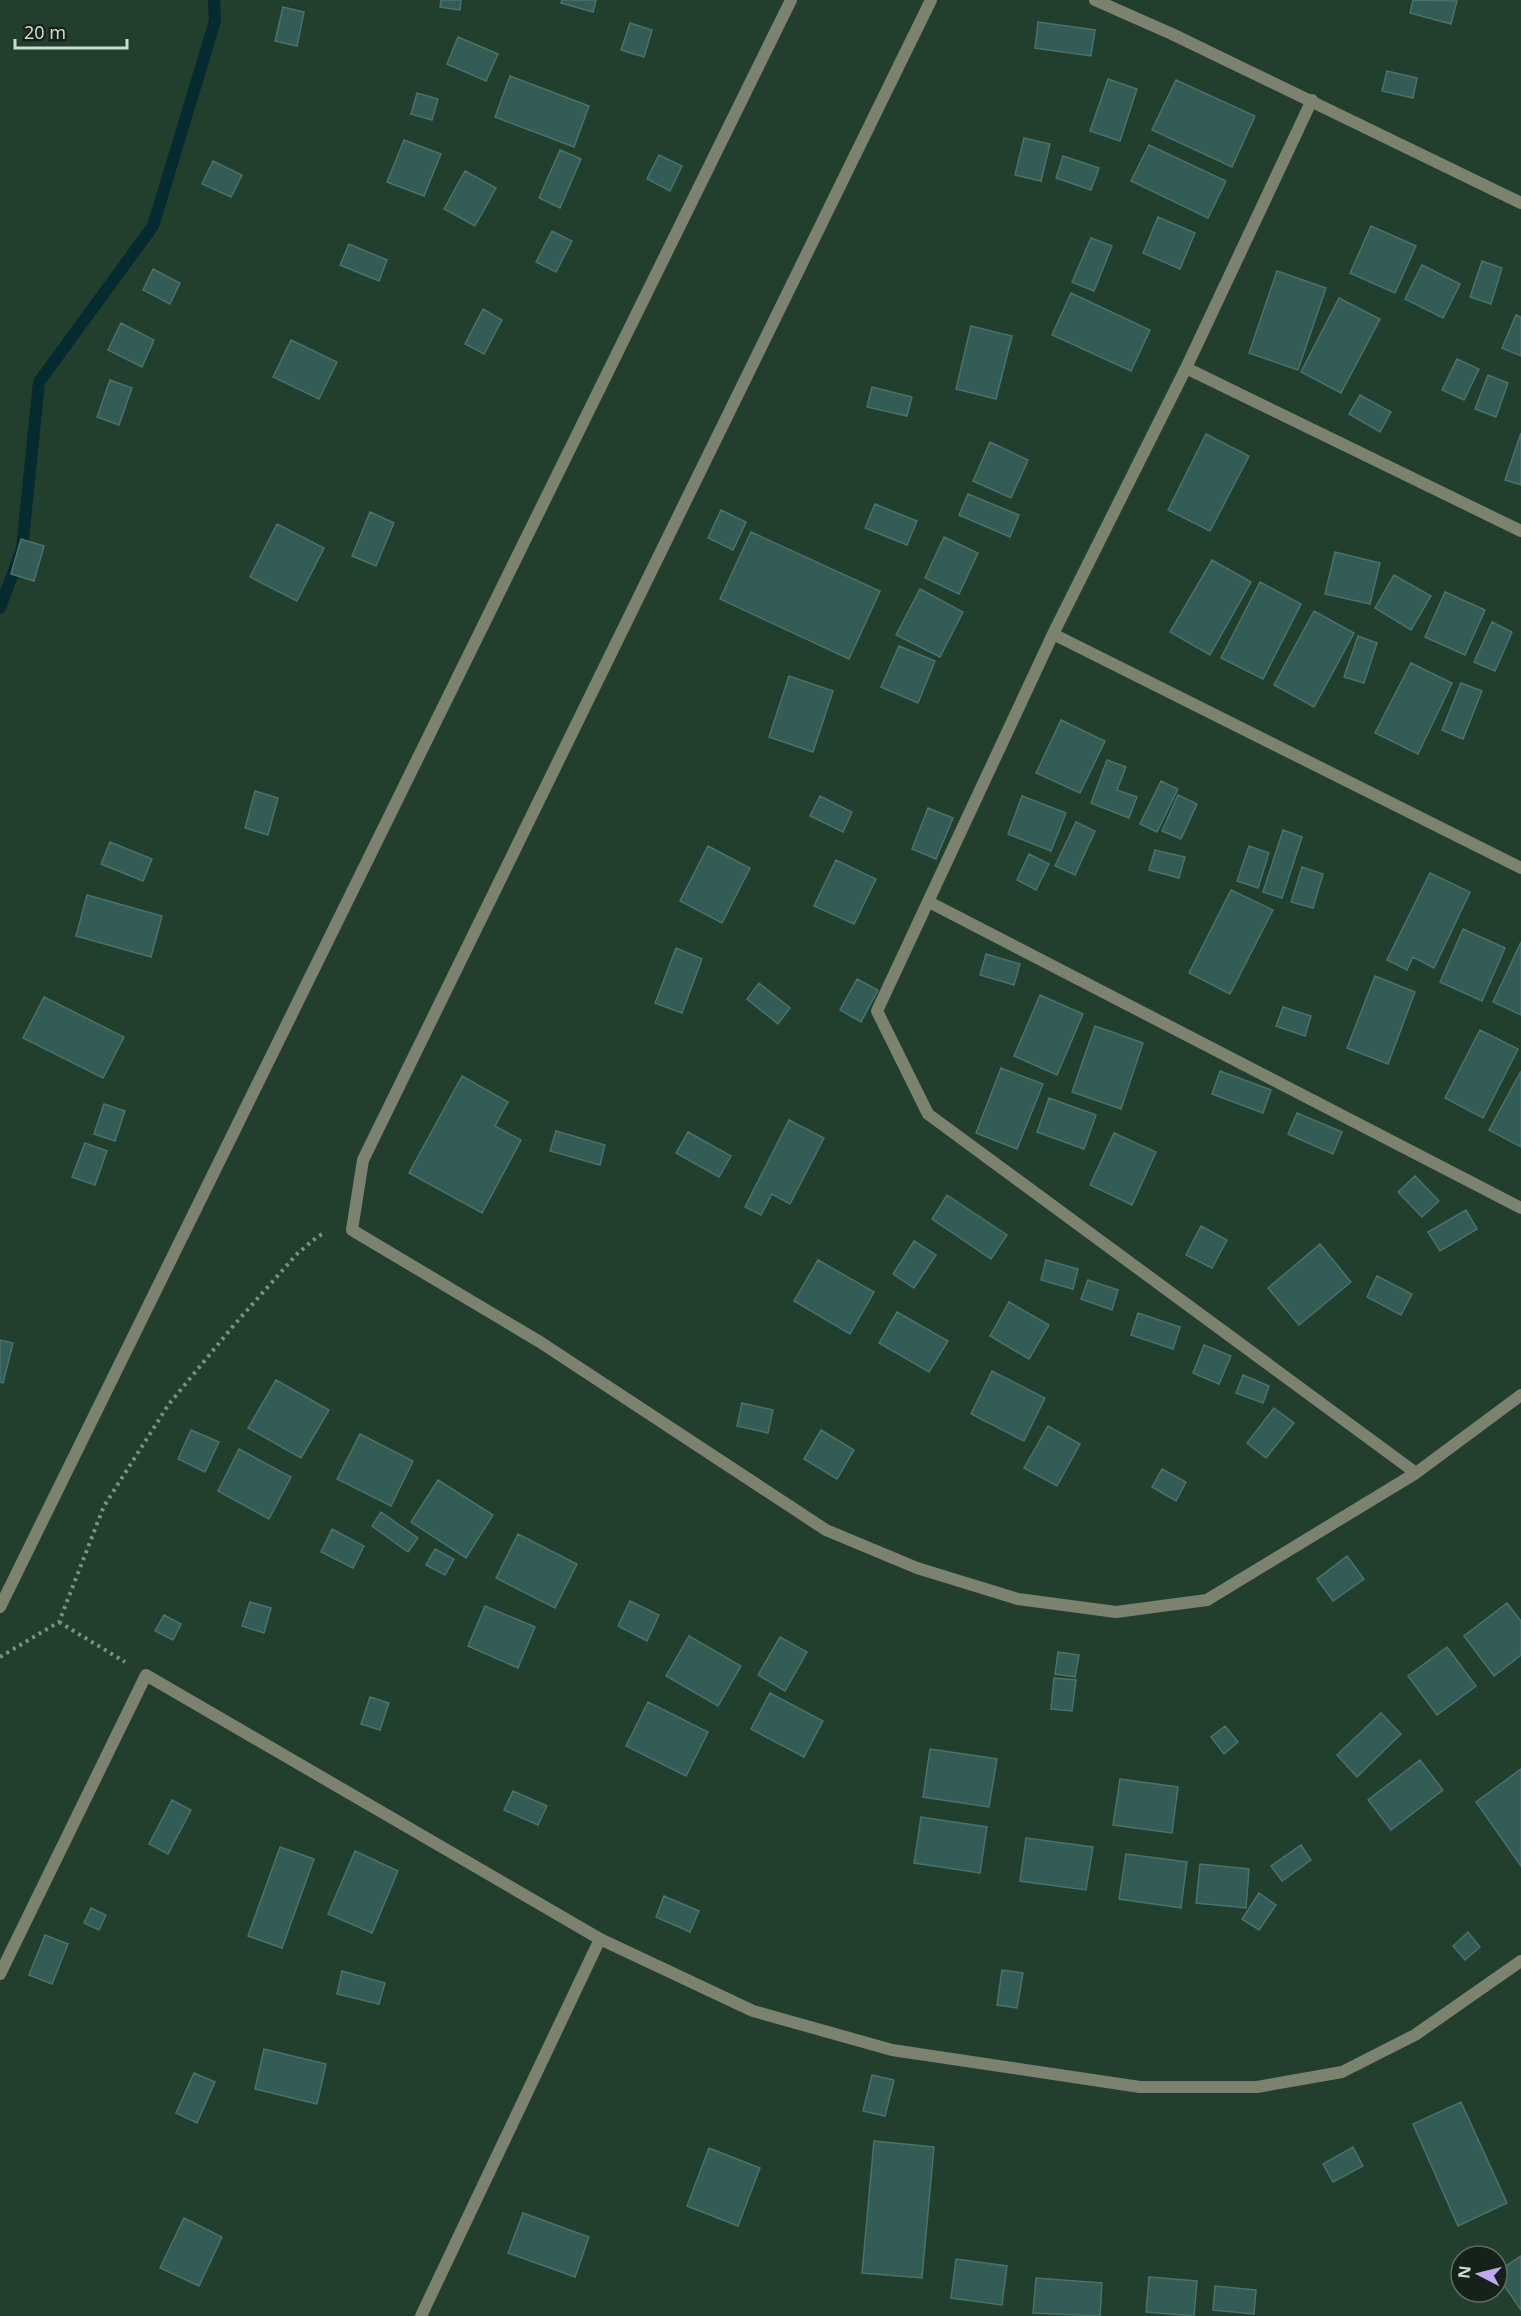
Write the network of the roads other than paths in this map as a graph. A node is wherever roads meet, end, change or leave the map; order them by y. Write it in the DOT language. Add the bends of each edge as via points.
graph roads {
  1 [pos="791,0"];
  2 [pos="931,0"];
  3 [pos="1095,0"];
  4 [pos="1312,100"];
  5 [pos="1521,203"];
  6 [pos="1186,368"];
  7 [pos="1521,531"];
  8 [pos="1053,634"];
  9 [pos="1521,868"];
  10 [pos="929,902"];
  11 [pos="1521,1208"];
  12 [pos="1521,1395"];
  13 [pos="1416,1473"];
  14 [pos="0,1607"];
  15 [pos="600,1940"];
  16 [pos="1521,1960"];
  17 [pos="0,1974"];
  18 [pos="421,2316"];
  1 -- 14 [label="street"];
  2 -- 13 [label="street" via="363,1160 352,1230 540,1342 826,1530 917,1568 1018,1599 1116,1612 1207,1600"];
  3 -- 4 [label="street"];
  4 -- 5 [label="street"];
  4 -- 6 [label="street"];
  6 -- 7 [label="street"];
  6 -- 8 [label="street"];
  8 -- 9 [label="street"];
  8 -- 10 [label="street"];
  10 -- 11 [label="street"];
  10 -- 13 [label="street" via="877,1011 928,1114"];
  12 -- 13 [label="street"];
  15 -- 16 [label="street" via="753,2011 891,2050 1140,2087 1257,2087 1342,2072 1415,2035"];
  15 -- 17 [label="street" via="146,1675"];
  15 -- 18 [label="street"];
}
